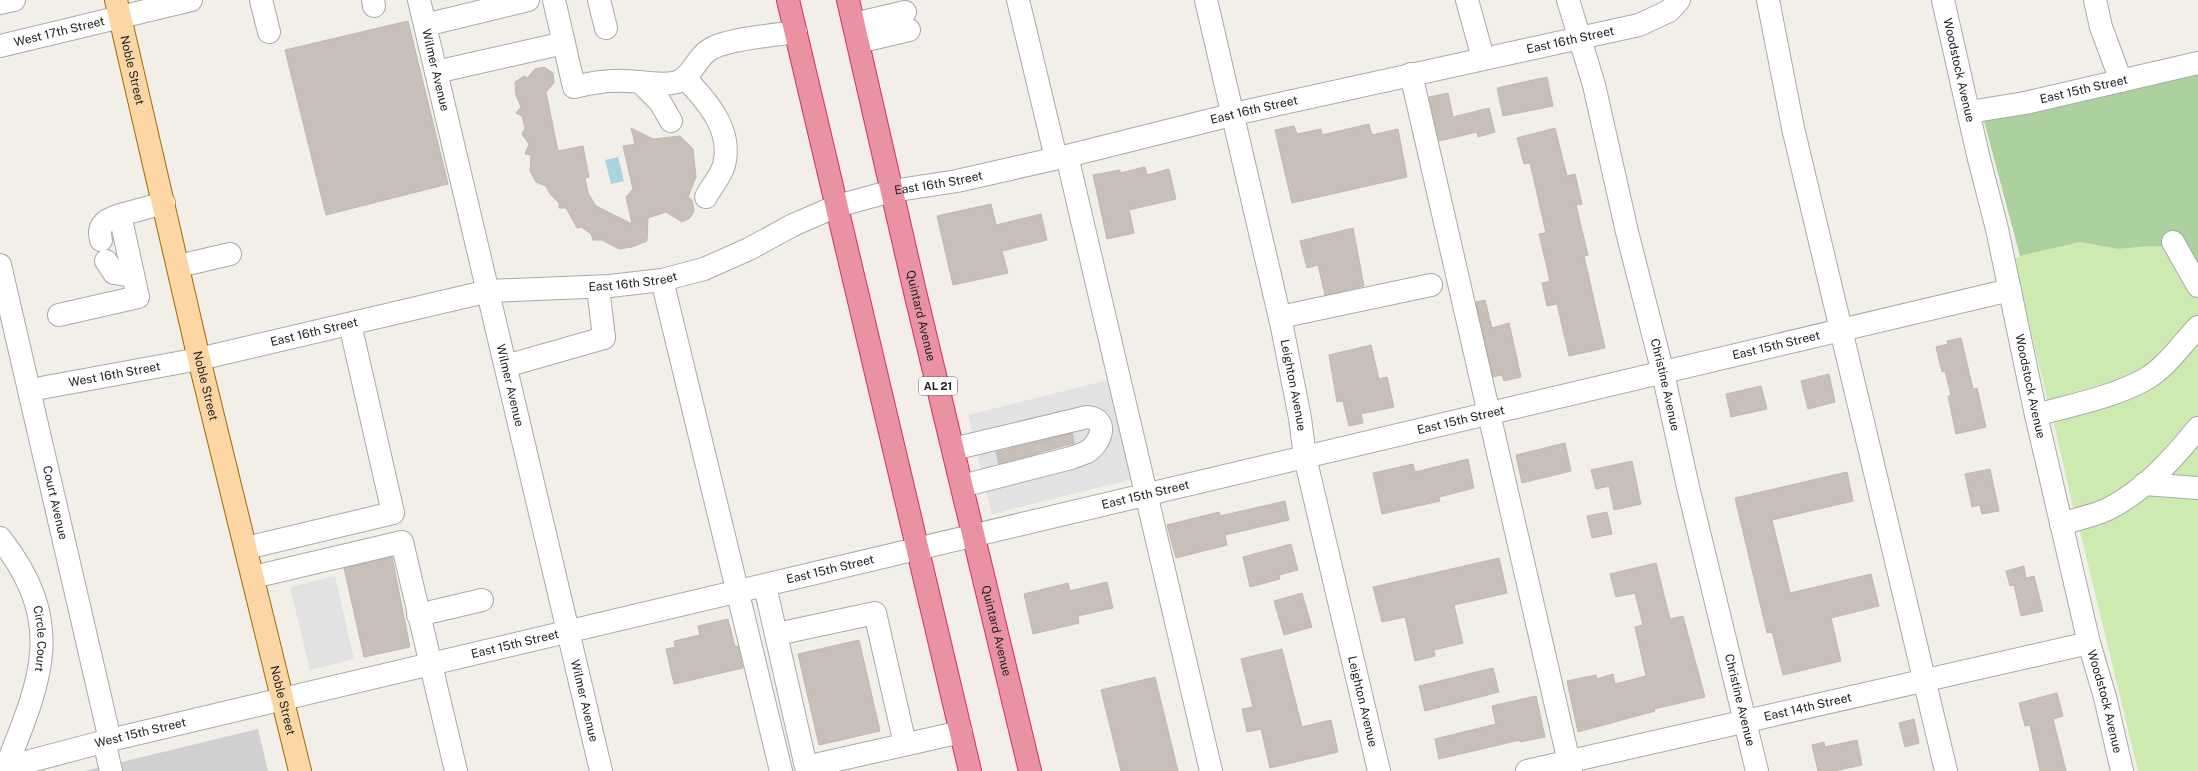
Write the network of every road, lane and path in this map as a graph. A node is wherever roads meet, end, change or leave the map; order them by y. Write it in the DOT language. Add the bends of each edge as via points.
graph roads {
  1 [pos="14,0"];
  2 [pos="191,0"];
  3 [pos="262,0"];
  4 [pos="419,0"];
  5 [pos="528,0"];
  6 [pos="554,0"];
  7 [pos="599,0"];
  8 [pos="788,0"];
  9 [pos="848,0"];
  10 [pos="1018,0"];
  11 [pos="1206,0"];
  12 [pos="1467,0"];
  13 [pos="1568,0"];
  14 [pos="1679,0"];
  15 [pos="1768,0"];
  16 [pos="1943,0"];
  17 [pos="2095,0"];
  18 [pos="0,3"];
  19 [pos="118,9"];
  20 [pos="907,21"];
  21 [pos="425,25"];
  22 [pos="606,28"];
  23 [pos="269,32"];
  24 [pos="796,32"];
  25 [pos="856,33"];
  26 [pos="1578,37"];
  27 [pos="564,43"];
  28 [pos="0,46"];
  29 [pos="1483,58"];
  30 [pos="2198,63"];
  31 [pos="436,72"];
  32 [pos="1411,74"];
  33 [pos="685,78"];
  34 [pos="2121,81"];
  35 [pos="640,82"];
  36 [pos="1969,112"];
  37 [pos="1233,114"];
  38 [pos="671,121"];
  39 [pos="1062,157"];
  40 [pos="892,191"];
  41 [pos="706,197"];
  42 [pos="164,202"];
  43 [pos="837,206"];
  44 [pos="120,215"];
  45 [pos="2173,242"];
  46 [pos="230,254"];
  47 [pos="0,265"];
  48 [pos="179,266"];
  49 [pos="133,276"];
  50 [pos="662,280"];
  51 [pos="1431,285"];
  52 [pos="2198,286"];
  53 [pos="598,287"];
  54 [pos="2010,290"];
  55 [pos="489,291"];
  56 [pos="59,315"];
  57 [pos="1280,317"];
  58 [pos="350,324"];
  59 [pos="2198,327"];
  60 [pos="1843,330"];
  61 [pos="199,359"];
  62 [pos="506,366"];
  63 [pos="1663,372"];
  64 [pos="30,390"];
  65 [pos="1488,414"];
  66 [pos="2036,415"];
  67 [pos="2198,428"];
  68 [pos="953,449"];
  69 [pos="1305,457"];
  70 [pos="2144,484"];
  71 [pos="962,486"];
  72 [pos="2198,488"];
  73 [pos="1146,495"];
  74 [pos="2061,524"];
  75 [pos="974,536"];
  76 [pos="0,538"];
  77 [pos="246,548"];
  78 [pos="917,550"];
  79 [pos="253,577"];
  80 [pos="765,586"];
  81 [pos="737,592"];
  82 [pos="482,600"];
  83 [pos="418,615"];
  84 [pos="568,632"];
  85 [pos="777,634"];
  86 [pos="2089,643"];
  87 [pos="430,665"];
  88 [pos="1925,680"];
  89 [pos="282,700"];
  90 [pos="1745,722"];
  91 [pos="961,732"];
  92 [pos="107,740"];
  93 [pos="905,744"];
  94 [pos="1570,766"];
  95 [pos="3,768"];
  96 [pos="111,771"];
  97 [pos="300,771"];
  98 [pos="456,771"];
  99 [pos="601,771"];
  100 [pos="781,771"];
  101 [pos="970,771"];
  102 [pos="1030,771"];
  103 [pos="1211,771"];
  104 [pos="1379,771"];
  105 [pos="1528,771"];
  106 [pos="1757,771"];
  107 [pos="1946,771"];
  108 [pos="2122,771"];
  1 -- 18 [label="street"];
  2 -- 19 [label="street, West 17th Street"];
  3 -- 23 [label="street"];
  4 -- 21 [label="street, Wilmer Avenue"];
  5 -- 21 [label="street"];
  6 -- 27 [label="street"];
  7 -- 22 [label="street"];
  8 -- 24 [label="highway"];
  9 -- 25 [label="highway, Quintard Avenue / AL 21"];
  10 -- 39 [label="street"];
  11 -- 37 [label="street, Leighton Avenue"];
  12 -- 29 [label="street"];
  13 -- 26 [label="street, Christine Avenue"];
  14 -- 26 [label="street, East 16th Street" via="1669,11 1639,25"];
  15 -- 60 [label="street" via="1794,128"];
  16 -- 36 [label="street, Woodstock Avenue"];
  17 -- 34 [label="street" via="2101,27"];
  19 -- 28 [label="street, West 17th Street"];
  19 -- 42 [label="main road, Noble Street"];
  20 -- 25 [label="street"];
  21 -- 31 [label="street, Wilmer Avenue"];
  24 -- 33 [label="street" via="742,40 709,49"];
  24 -- 43 [label="highway"];
  25 -- 40 [label="highway, Quintard Avenue / AL 21"];
  26 -- 29 [label="street, East 16th Street"];
  26 -- 63 [label="street, Christine Avenue" via="1594,85 1627,232"];
  27 -- 31 [label="street"];
  27 -- 35 [label="street" via="574,87 603,81"];
  29 -- 32 [label="street, East 16th Street"];
  30 -- 34 [label="street, East 15th Street"];
  31 -- 55 [label="street, Wilmer Avenue"];
  32 -- 37 [label="street, East 16th Street"];
  32 -- 65 [label="street"];
  33 -- 35 [label="street" via="662,85"];
  33 -- 41 [label="street" via="709,105 725,138 723,166"];
  34 -- 36 [label="street, East 15th Street" via="2025,103"];
  35 -- 38 [label="street" via="660,102"];
  36 -- 54 [label="street, Woodstock Avenue"];
  37 -- 39 [label="street, East 16th Street"];
  37 -- 57 [label="street, Leighton Avenue"];
  39 -- 40 [label="street, East 16th Street" via="957,181"];
  39 -- 73 [label="street"];
  40 -- 43 [label="street, East 16th Street"];
  40 -- 68 [label="highway, Quintard Avenue / AL 21"];
  42 -- 44 [label="street"];
  42 -- 48 [label="main road, Noble Street"];
  43 -- 50 [label="street, East 16th Street" via="704,269"];
  43 -- 78 [label="highway"];
  44 -- 49 [label="street"];
  44 -- 49 [label="street" via="109,218 102,224 100,234 114,273"];
  45 -- 52 [label="street"];
  46 -- 48 [label="street"];
  47 -- 64 [label="street, Court Avenue"];
  48 -- 61 [label="main road, Noble Street"];
  49 -- 56 [label="street" via="138,297"];
  50 -- 53 [label="street, East 16th Street"];
  50 -- 81 [label="street"];
  51 -- 57 [label="street"];
  53 -- 55 [label="street, East 16th Street"];
  53 -- 62 [label="street" via="604,338"];
  54 -- 60 [label="street, East 15th Street"];
  54 -- 66 [label="street, Woodstock Avenue"];
  55 -- 58 [label="street, East 16th Street"];
  55 -- 62 [label="street, Wilmer Avenue"];
  57 -- 69 [label="street, Leighton Avenue"];
  58 -- 61 [label="street, East 16th Street"];
  58 -- 77 [label="street" via="393,513"];
  59 -- 66 [label="street" via="2170,360 2144,380 2119,391"];
  60 -- 63 [label="street, East 15th Street"];
  60 -- 88 [label="street"];
  61 -- 64 [label="street, West 16th Street"];
  61 -- 77 [label="main road, Noble Street"];
  62 -- 84 [label="street, Wilmer Avenue"];
  63 -- 65 [label="street, East 15th Street"];
  63 -- 90 [label="street, Christine Avenue"];
  64 -- 92 [label="street, Court Avenue"];
  65 -- 69 [label="street, East 15th Street"];
  65 -- 94 [label="street"];
  66 -- 74 [label="street, Woodstock Avenue"];
  67 -- 70 [label="street" via="2166,465"];
  68 -- 71 [label="highway, Quintard Avenue / AL 21"];
  68 -- 71 [label="street" via="1087,417 1097,420 1102,432 1098,442 1087,452"];
  69 -- 73 [label="street, East 15th Street"];
  69 -- 104 [label="street, Leighton Avenue"];
  70 -- 72 [label="street"];
  70 -- 74 [label="street" via="2108,509"];
  71 -- 75 [label="highway, Quintard Avenue / AL 21"];
  73 -- 75 [label="street, East 15th Street"];
  73 -- 103 [label="street"];
  74 -- 86 [label="street, Woodstock Avenue"];
  75 -- 78 [label="street, East 15th Street"];
  75 -- 102 [label="highway, Quintard Avenue / AL 21"];
  76 -- 95 [label="street, Circle Court" via="12,553 32,588 42,635 40,673 30,709"];
  77 -- 79 [label="main road, Noble Street"];
  78 -- 80 [label="street, East 15th Street"];
  78 -- 91 [label="highway"];
  79 -- 83 [label="street" via="402,542"];
  79 -- 89 [label="main road, Noble Street"];
  80 -- 81 [label="street, East 15th Street"];
  80 -- 85 [label="street"];
  81 -- 84 [label="street, East 15th Street"];
  81 -- 100 [label="street"];
  82 -- 83 [label="street"];
  83 -- 87 [label="street"];
  84 -- 87 [label="street, East 15th Street"];
  84 -- 99 [label="street, Wilmer Avenue"];
  85 -- 93 [label="street" via="875,613"];
  85 -- 93 [label="street" via="806,768"];
  86 -- 88 [label="street, East 14th Street"];
  86 -- 108 [label="street, Woodstock Avenue" via="2105,697"];
  87 -- 89 [label="street, East 15th Street"];
  87 -- 98 [label="street"];
  88 -- 90 [label="street, East 14th Street"];
  88 -- 107 [label="street"];
  89 -- 92 [label="street, West 15th Street"];
  89 -- 97 [label="main road, Noble Street"];
  90 -- 94 [label="street, East 14th Street"];
  90 -- 106 [label="street, Christine Avenue"];
  91 -- 93 [label="street"];
  91 -- 101 [label="highway"];
  92 -- 95 [label="street, West 15th Street"];
  92 -- 96 [label="street, Court Avenue"];
  94 -- 105 [label="street, East 14th Street"];
}
